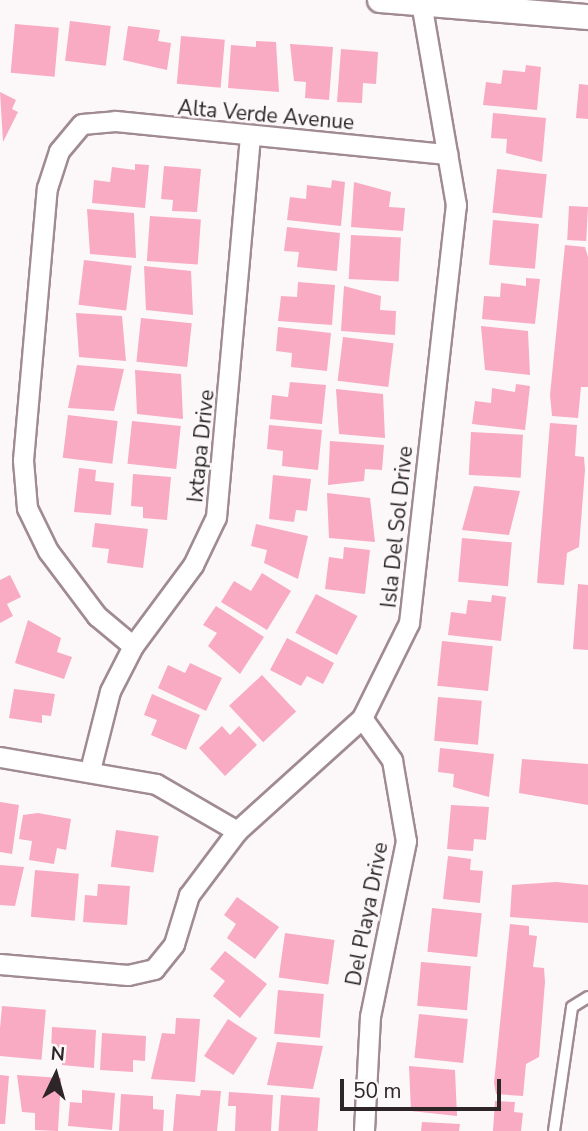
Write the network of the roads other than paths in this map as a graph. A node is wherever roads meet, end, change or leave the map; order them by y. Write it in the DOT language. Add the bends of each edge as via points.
graph roads {
  1 [pos="380,0"];
  2 [pos="421,3"];
  3 [pos="579,11"];
  4 [pos="250,137"];
  5 [pos="447,154"];
  6 [pos="133,646"];
  7 [pos="362,718"];
  8 [pos="0,757"];
  9 [pos="90,770"];
  10 [pos="237,831"];
  11 [pos="0,964"];
  12 [pos="588,997"];
  13 [pos="364,1131"];
  14 [pos="554,1131"];
  1 -- 2 [label="street"];
  2 -- 3 [label="street"];
  2 -- 5 [label="street, Isla Del Sol Drive"];
  4 -- 5 [label="street, Alta Verde Avenue"];
  4 -- 6 [label="street, Ixtapa Drive" via="216,517 193,565"];
  4 -- 6 [label="street, Alta Verde Avenue" via="115,121 82,124 59,151 47,188 23,460 27,508 72,584"];
  5 -- 7 [label="street, Isla Del Sol Drive" via="456,205 409,622"];
  6 -- 9 [label="street, Ixtapa Drive" via="110,691"];
  7 -- 10 [label="street, Isla Del Sol Drive"];
  7 -- 13 [label="street, Del Playa Drive" via="392,760 405,841 370,1016"];
  8 -- 9 [label="street"];
  9 -- 10 [label="street" via="156,784"];
  10 -- 11 [label="street, Isla Del Sol Drive" via="189,895 174,944 154,969 128,975"];
  12 -- 14 [label="lane" via="572,1007"];
}
